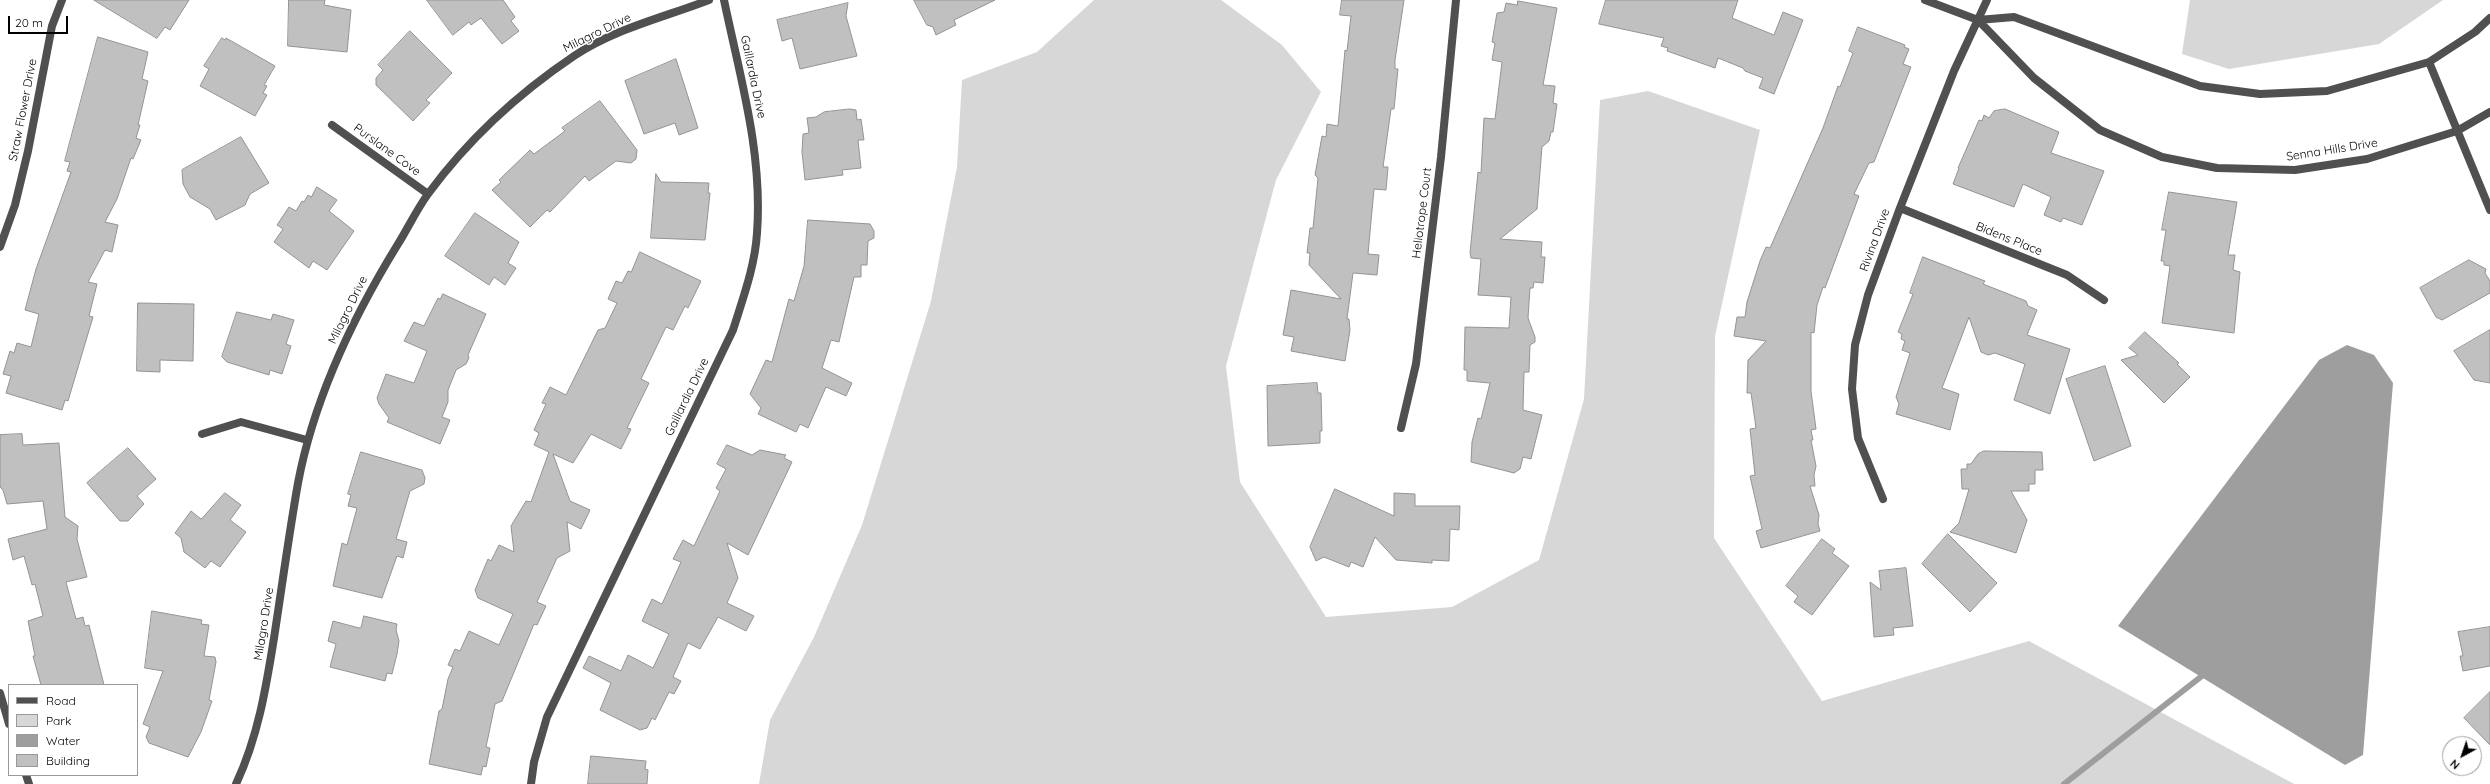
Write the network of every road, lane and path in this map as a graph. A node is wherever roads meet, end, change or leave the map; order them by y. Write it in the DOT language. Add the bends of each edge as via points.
graph roads {
  1 [pos="62,0"];
  2 [pos="709,0"];
  3 [pos="724,0"];
  4 [pos="1456,0"];
  5 [pos="1925,0"];
  6 [pos="1987,0"];
  7 [pos="2490,18"];
  8 [pos="1978,20"];
  9 [pos="2429,62"];
  10 [pos="2490,112"];
  11 [pos="332,126"];
  12 [pos="2457,131"];
  13 [pos="428,194"];
  14 [pos="1900,208"];
  15 [pos="2490,210"];
  16 [pos="0,247"];
  17 [pos="2104,300"];
  18 [pos="1401,428"];
  19 [pos="202,434"];
  20 [pos="307,440"];
  21 [pos="1883,499"];
  22 [pos="0,693"];
  23 [pos="8,721"];
  24 [pos="236,784"];
  25 [pos="531,784"];
  1 -- 16 [label="street, Straw Flower Drive" via="52,26 15,205"];
  2 -- 13 [label="street, Milagro Drive" via="622,32 575,55 531,88 479,136"];
  3 -- 25 [label="street, Gaillardia Drive" via="754,141 759,188 757,234 747,286 733,330 547,717 534,762"];
  4 -- 18 [label="street, Heliotrope Court" via="1441,157 1416,364"];
  5 -- 8 [label="street, Senna Hills Drive"];
  6 -- 8 [label="street, Rivina Drive"];
  7 -- 9 [label="street, Senna Hills Drive" via="2475,32"];
  8 -- 9 [label="street, Senna Hills Drive" via="2014,17 2200,86 2260,94 2327,91"];
  8 -- 12 [label="street, Senna Hills Drive" via="2034,78 2100,130 2162,157 2217,168 2295,170 2368,159"];
  8 -- 14 [label="street, Rivina Drive" via="1954,70"];
  9 -- 12 [label="street"];
  10 -- 12 [label="street, Senna Hills Drive"];
  11 -- 13 [label="street, Purslane Cove"];
  12 -- 15 [label="street"];
  13 -- 20 [label="street, Milagro Drive" via="374,283 343,346"];
  14 -- 17 [label="street, Bidens Place" via="2067,275"];
  14 -- 21 [label="street, Rivina Drive" via="1868,295 1855,345 1852,389 1858,438"];
  19 -- 20 [label="street" via="240,422"];
  20 -- 24 [label="street, Milagro Drive" via="264,701 249,756"];
  22 -- 23 [label="street"];
}
